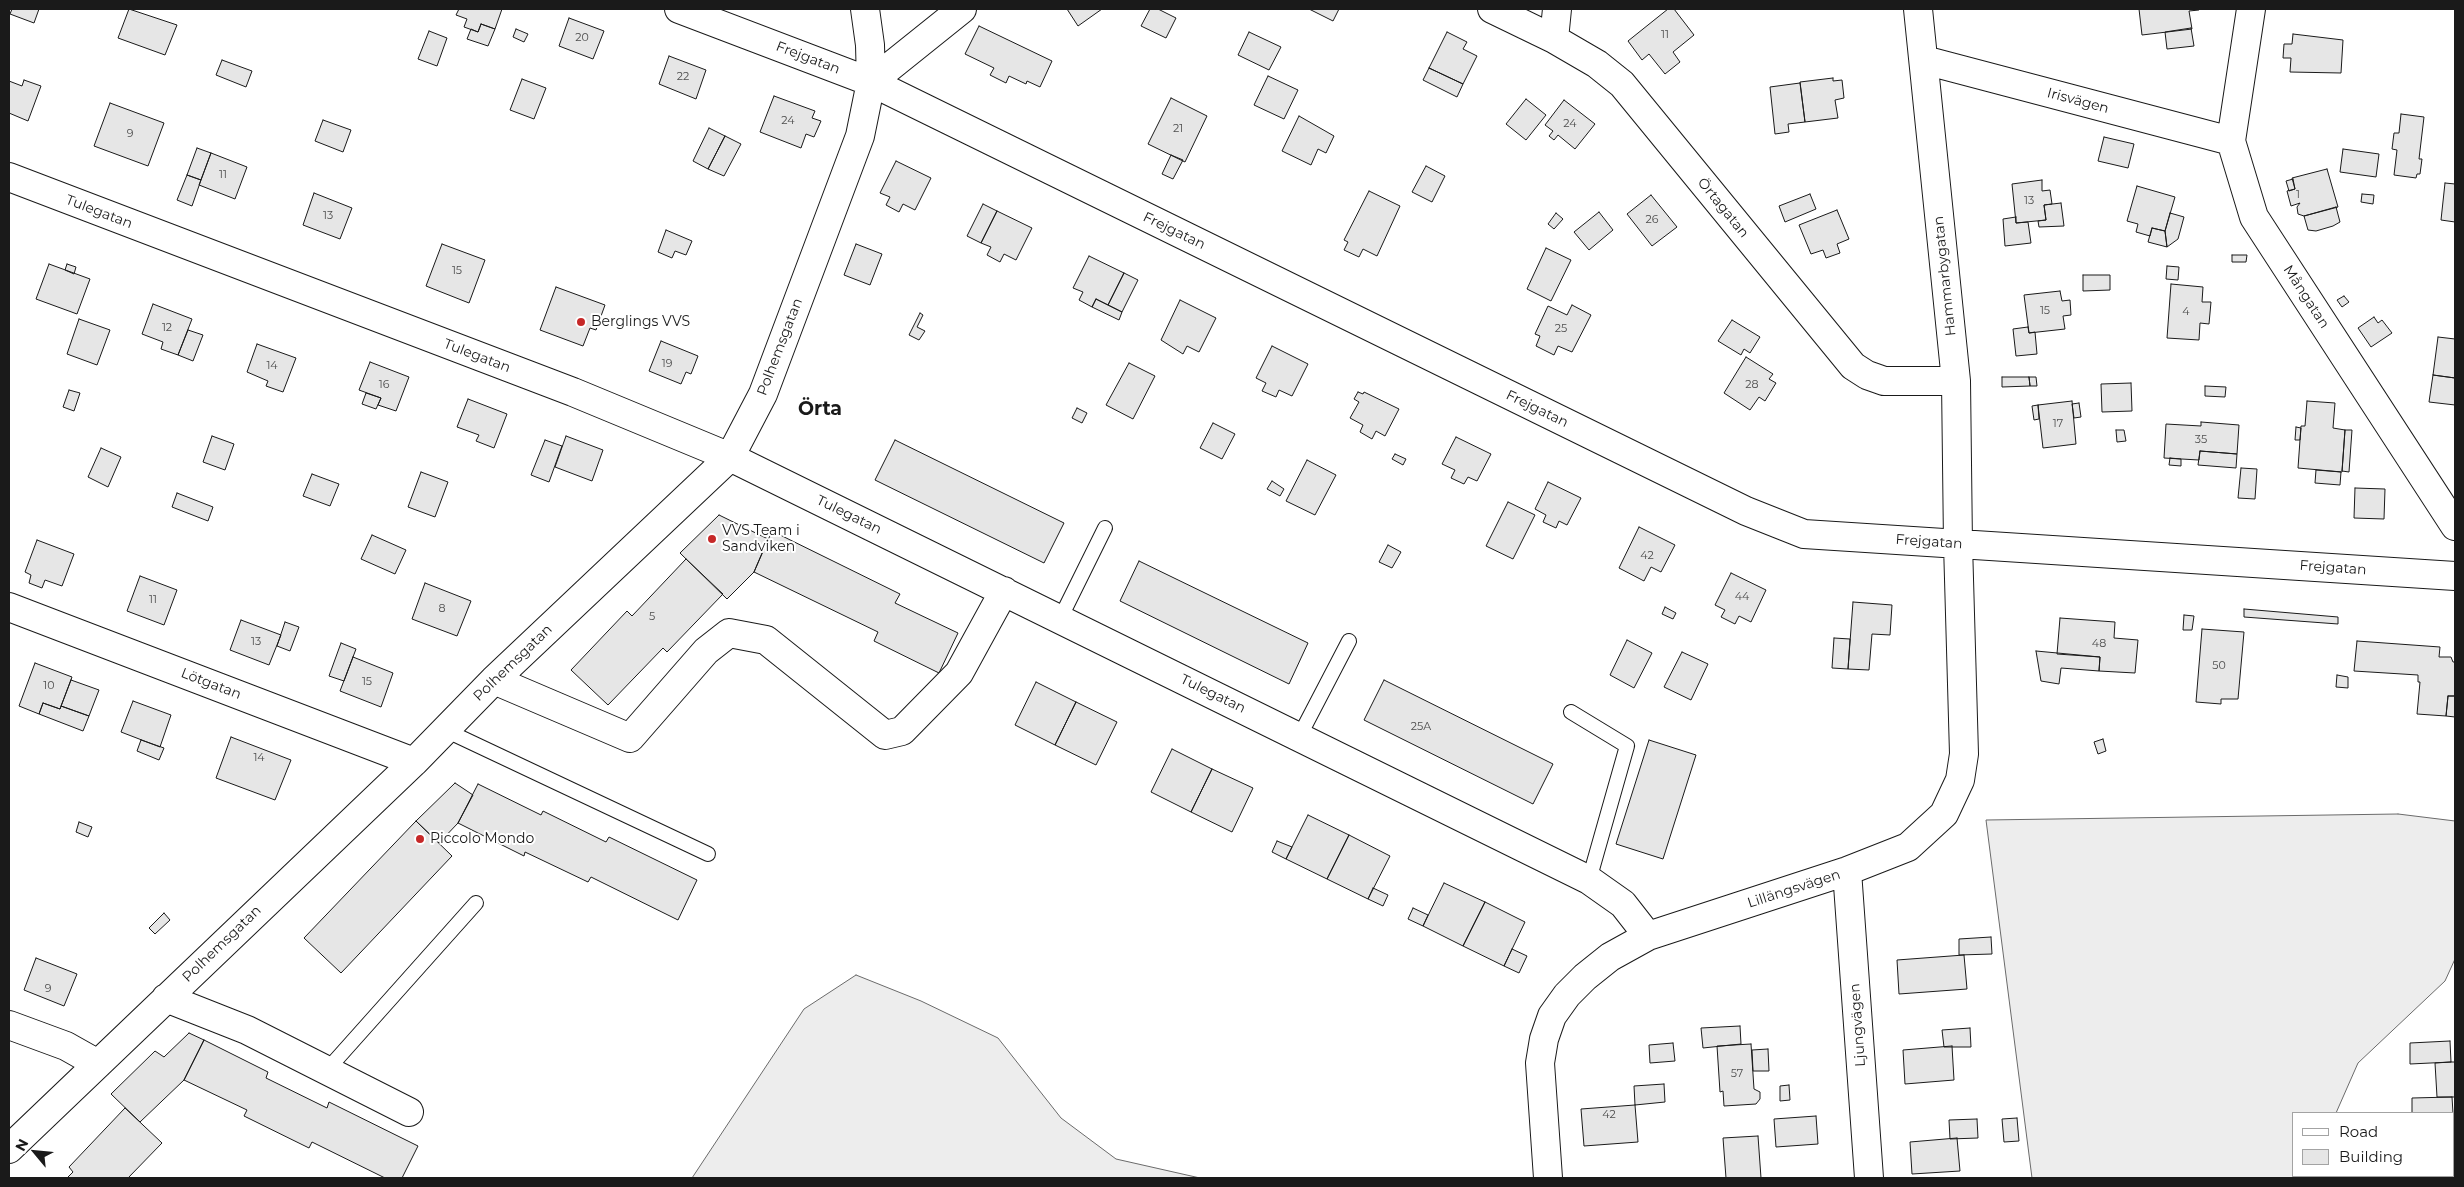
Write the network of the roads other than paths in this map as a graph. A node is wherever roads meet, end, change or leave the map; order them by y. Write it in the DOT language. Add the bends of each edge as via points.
graph roads {
  1 [pos="679,9"];
  2 [pos="865,9"];
  3 [pos="962,9"];
  4 [pos="1492,9"];
  5 [pos="1557,9"];
  6 [pos="1918,9"];
  7 [pos="2236,9"];
  8 [pos="2251,9"];
  9 [pos="1554,39"];
  10 [pos="2246,43"];
  11 [pos="1924,60"];
  12 [pos="871,82"];
  13 [pos="2231,141"];
  14 [pos="9,177"];
  15 [pos="1956,380"];
  16 [pos="730,457"];
  17 [pos="2455,526"];
  18 [pos="1106,528"];
  19 [pos="1958,544"];
  20 [pos="2455,576"];
  21 [pos="1004,591"];
  22 [pos="9,607"];
  23 [pos="1060,619"];
  24 [pos="1349,641"];
  25 [pos="494,680"];
  26 [pos="1571,712"];
  27 [pos="445,730"];
  28 [pos="1299,737"];
  29 [pos="414,762"];
  30 [pos="708,854"];
  31 [pos="1847,871"];
  32 [pos="1589,880"];
  33 [pos="476,903"];
  34 [pos="1648,936"];
  35 [pos="166,998"];
  36 [pos="9,1025"];
  37 [pos="98,1064"];
  38 [pos="327,1070"];
  39 [pos="410,1112"];
  40 [pos="9,1149"];
  41 [pos="1548,1178"];
  42 [pos="1869,1178"];
  1 -- 12 [label="street, Frejgatan"];
  2 -- 12 [label="street, Polhemsgatan"];
  3 -- 12 [label="street"];
  4 -- 9 [label="street, Örtagatan"];
  5 -- 9 [label="street"];
  6 -- 11 [label="street, Hammarbygatan"];
  7 -- 10 [label="street"];
  8 -- 10 [label="street, Mångatan"];
  9 -- 15 [label="street, Örtagatan" via="1597,64 1622,84 1853,366 1884,381"];
  10 -- 13 [label="street, Mångatan"];
  11 -- 13 [label="street, Irisvägen"];
  11 -- 15 [label="street, Hammarbygatan"];
  12 -- 16 [label="street, Polhemsgatan" via="860,136 763,394"];
  12 -- 19 [label="street, Frejgatan" via="1746,511 1804,534"];
  13 -- 17 [label="street, Mångatan" via="2254,217"];
  14 -- 16 [label="street, Tulegatan" via="573,392"];
  15 -- 19 [label="street, Hammarbygatan"];
  16 -- 21 [label="street, Tulegatan"];
  16 -- 25 [label="street, Polhemsgatan"];
  18 -- 23 [label="lane"];
  19 -- 20 [label="street, Frejgatan"];
  19 -- 31 [label="street, Lillängsvägen" via="1964,754 1960,780 1944,814 1928,831 1908,847"];
  21 -- 23 [label="street, Tulegatan"];
  21 -- 25 [label="street" via="959,673 902,731 885,735 766,640 729,633 706,651 630,738"];
  22 -- 29 [label="street, Lötgatan"];
  23 -- 28 [label="street, Tulegatan"];
  24 -- 28 [label="lane"];
  25 -- 27 [label="street, Polhemsgatan"];
  26 -- 32 [label="lane" via="1627,746"];
  27 -- 29 [label="street, Polhemsgatan"];
  27 -- 30 [label="lane"];
  28 -- 32 [label="street, Tulegatan"];
  29 -- 35 [label="street, Polhemsgatan"];
  31 -- 34 [label="street, Lillängsvägen"];
  31 -- 42 [label="street, Ljungvägen"];
  32 -- 34 [label="street, Tulegatan" via="1623,904"];
  33 -- 38 [label="lane"];
  34 -- 41 [label="street, Lillängsvägen" via="1610,957 1586,977 1552,1016 1540,1063"];
  35 -- 37 [label="street, Polhemsgatan"];
  35 -- 38 [label="street" via="247,1030"];
  36 -- 37 [label="street" via="66,1046"];
  37 -- 40 [label="street, Polhemsgatan"];
  38 -- 39 [label="street"];
}
